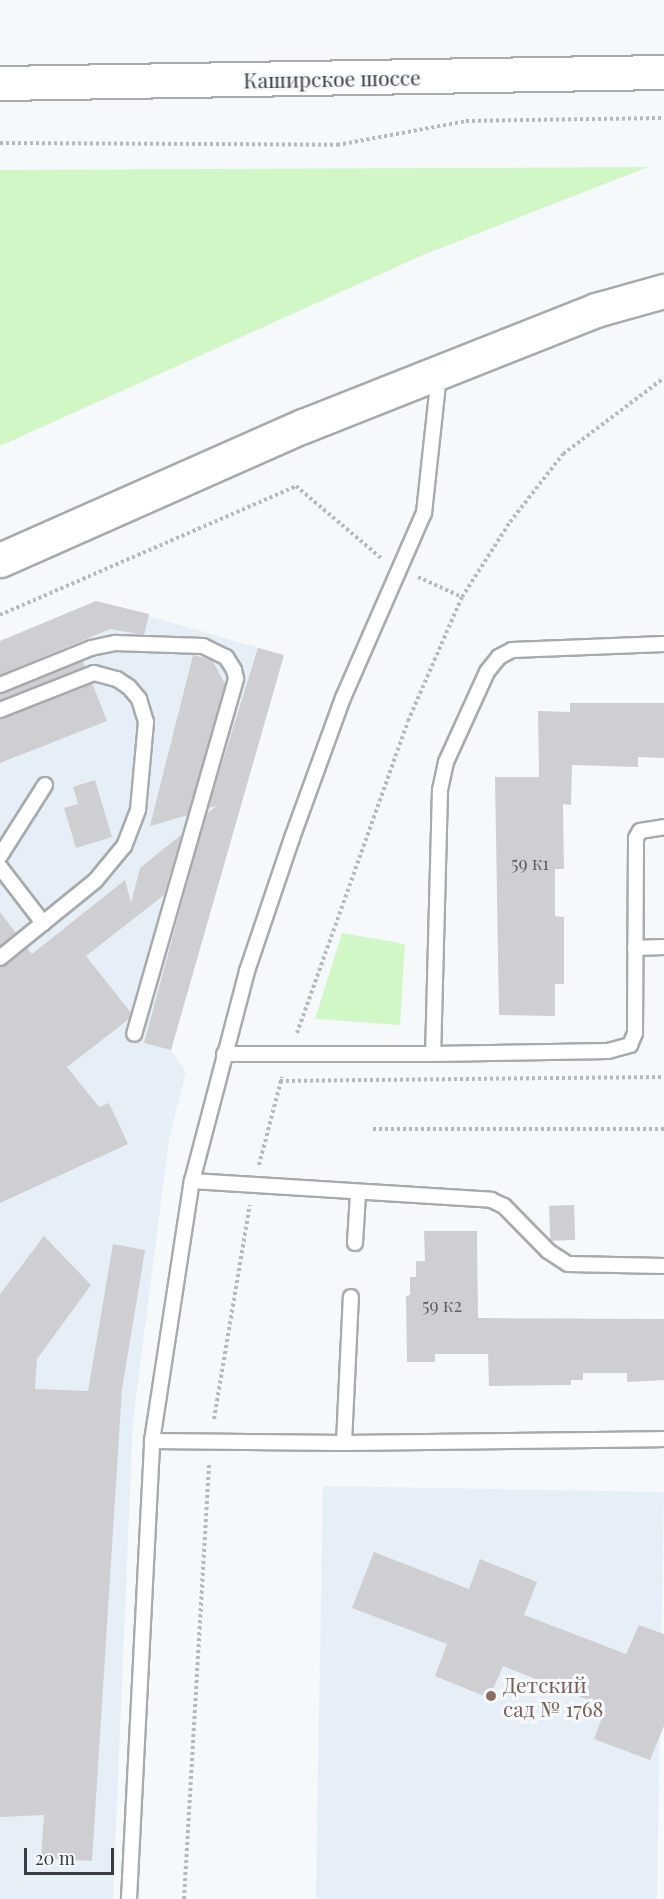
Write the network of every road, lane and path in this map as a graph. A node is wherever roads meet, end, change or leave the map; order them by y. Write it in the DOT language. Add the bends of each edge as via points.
graph roads {
  1 [pos="664,72"];
  2 [pos="0,83"];
  3 [pos="664,118"];
  4 [pos="0,143"];
  5 [pos="664,291"];
  6 [pos="439,374"];
  7 [pos="664,378"];
  8 [pos="0,560"];
  9 [pos="398,567"];
  10 [pos="462,597"];
  11 [pos="0,615"];
  12 [pos="664,644"];
  13 [pos="0,685"];
  14 [pos="0,710"];
  15 [pos="45,785"];
  16 [pos="664,827"];
  17 [pos="0,856"];
  18 [pos="0,867"];
  19 [pos="43,924"];
  20 [pos="664,947"];
  21 [pos="635,948"];
  22 [pos="0,958"];
  23 [pos="134,1034"];
  24 [pos="224,1054"];
  25 [pos="433,1054"];
  26 [pos="288,1056"];
  27 [pos="664,1077"];
  28 [pos="280,1081"];
  29 [pos="373,1129"];
  30 [pos="664,1129"];
  31 [pos="192,1181"];
  32 [pos="254,1186"];
  33 [pos="358,1194"];
  34 [pos="355,1243"];
  35 [pos="664,1266"];
  36 [pos="351,1298"];
  37 [pos="664,1439"];
  38 [pos="152,1440"];
  39 [pos="211,1441"];
  40 [pos="344,1443"];
  41 [pos="129,1899"];
  42 [pos="183,1899"];
  1 -- 2 [label="main road, Каширское шоссе"];
  3 -- 4 [label="path" via="466,121 337,145"];
  5 -- 6 [label="main road" via="596,310"];
  6 -- 8 [label="main road" via="303,426"];
  6 -- 9 [label="lane" via="424,513"];
  7 -- 10 [label="path" via="563,454 510,522"];
  9 -- 10 [label="path"];
  9 -- 11 [label="path" via="383,560 296,486"];
  9 -- 24 [label="lane" via="343,698 292,838"];
  10 -- 26 [label="path" via="408,721"];
  12 -- 25 [label="lane" via="512,650 499,657 487,672 446,762 440,790"];
  13 -- 23 [label="lane" via="91,648 115,643 203,646 218,651 234,670 236,679"];
  14 -- 19 [label="lane" via="94,673 129,687 144,711 138,810 128,838 113,863"];
  15 -- 17 [label="lane"];
  16 -- 21 [label="lane" via="640,831 636,838"];
  18 -- 19 [label="lane"];
  19 -- 22 [label="lane"];
  20 -- 21 [label="lane"];
  21 -- 25 [label="lane" via="635,1033 633,1041 623,1049"];
  24 -- 26 [label="lane"];
  24 -- 31 [label="lane"];
  25 -- 26 [label="lane"];
  26 -- 28 [label="path"];
  27 -- 28 [label="path"];
  28 -- 32 [label="path"];
  29 -- 30 [label="path"];
  31 -- 32 [label="lane"];
  31 -- 38 [label="lane"];
  32 -- 33 [label="lane"];
  32 -- 39 [label="path"];
  33 -- 34 [label="lane"];
  33 -- 35 [label="lane" via="491,1200 504,1206 548,1251 568,1263"];
  36 -- 40 [label="lane"];
  37 -- 40 [label="lane"];
  38 -- 39 [label="lane"];
  38 -- 41 [label="lane"];
  39 -- 40 [label="lane"];
  39 -- 42 [label="path"];
}
